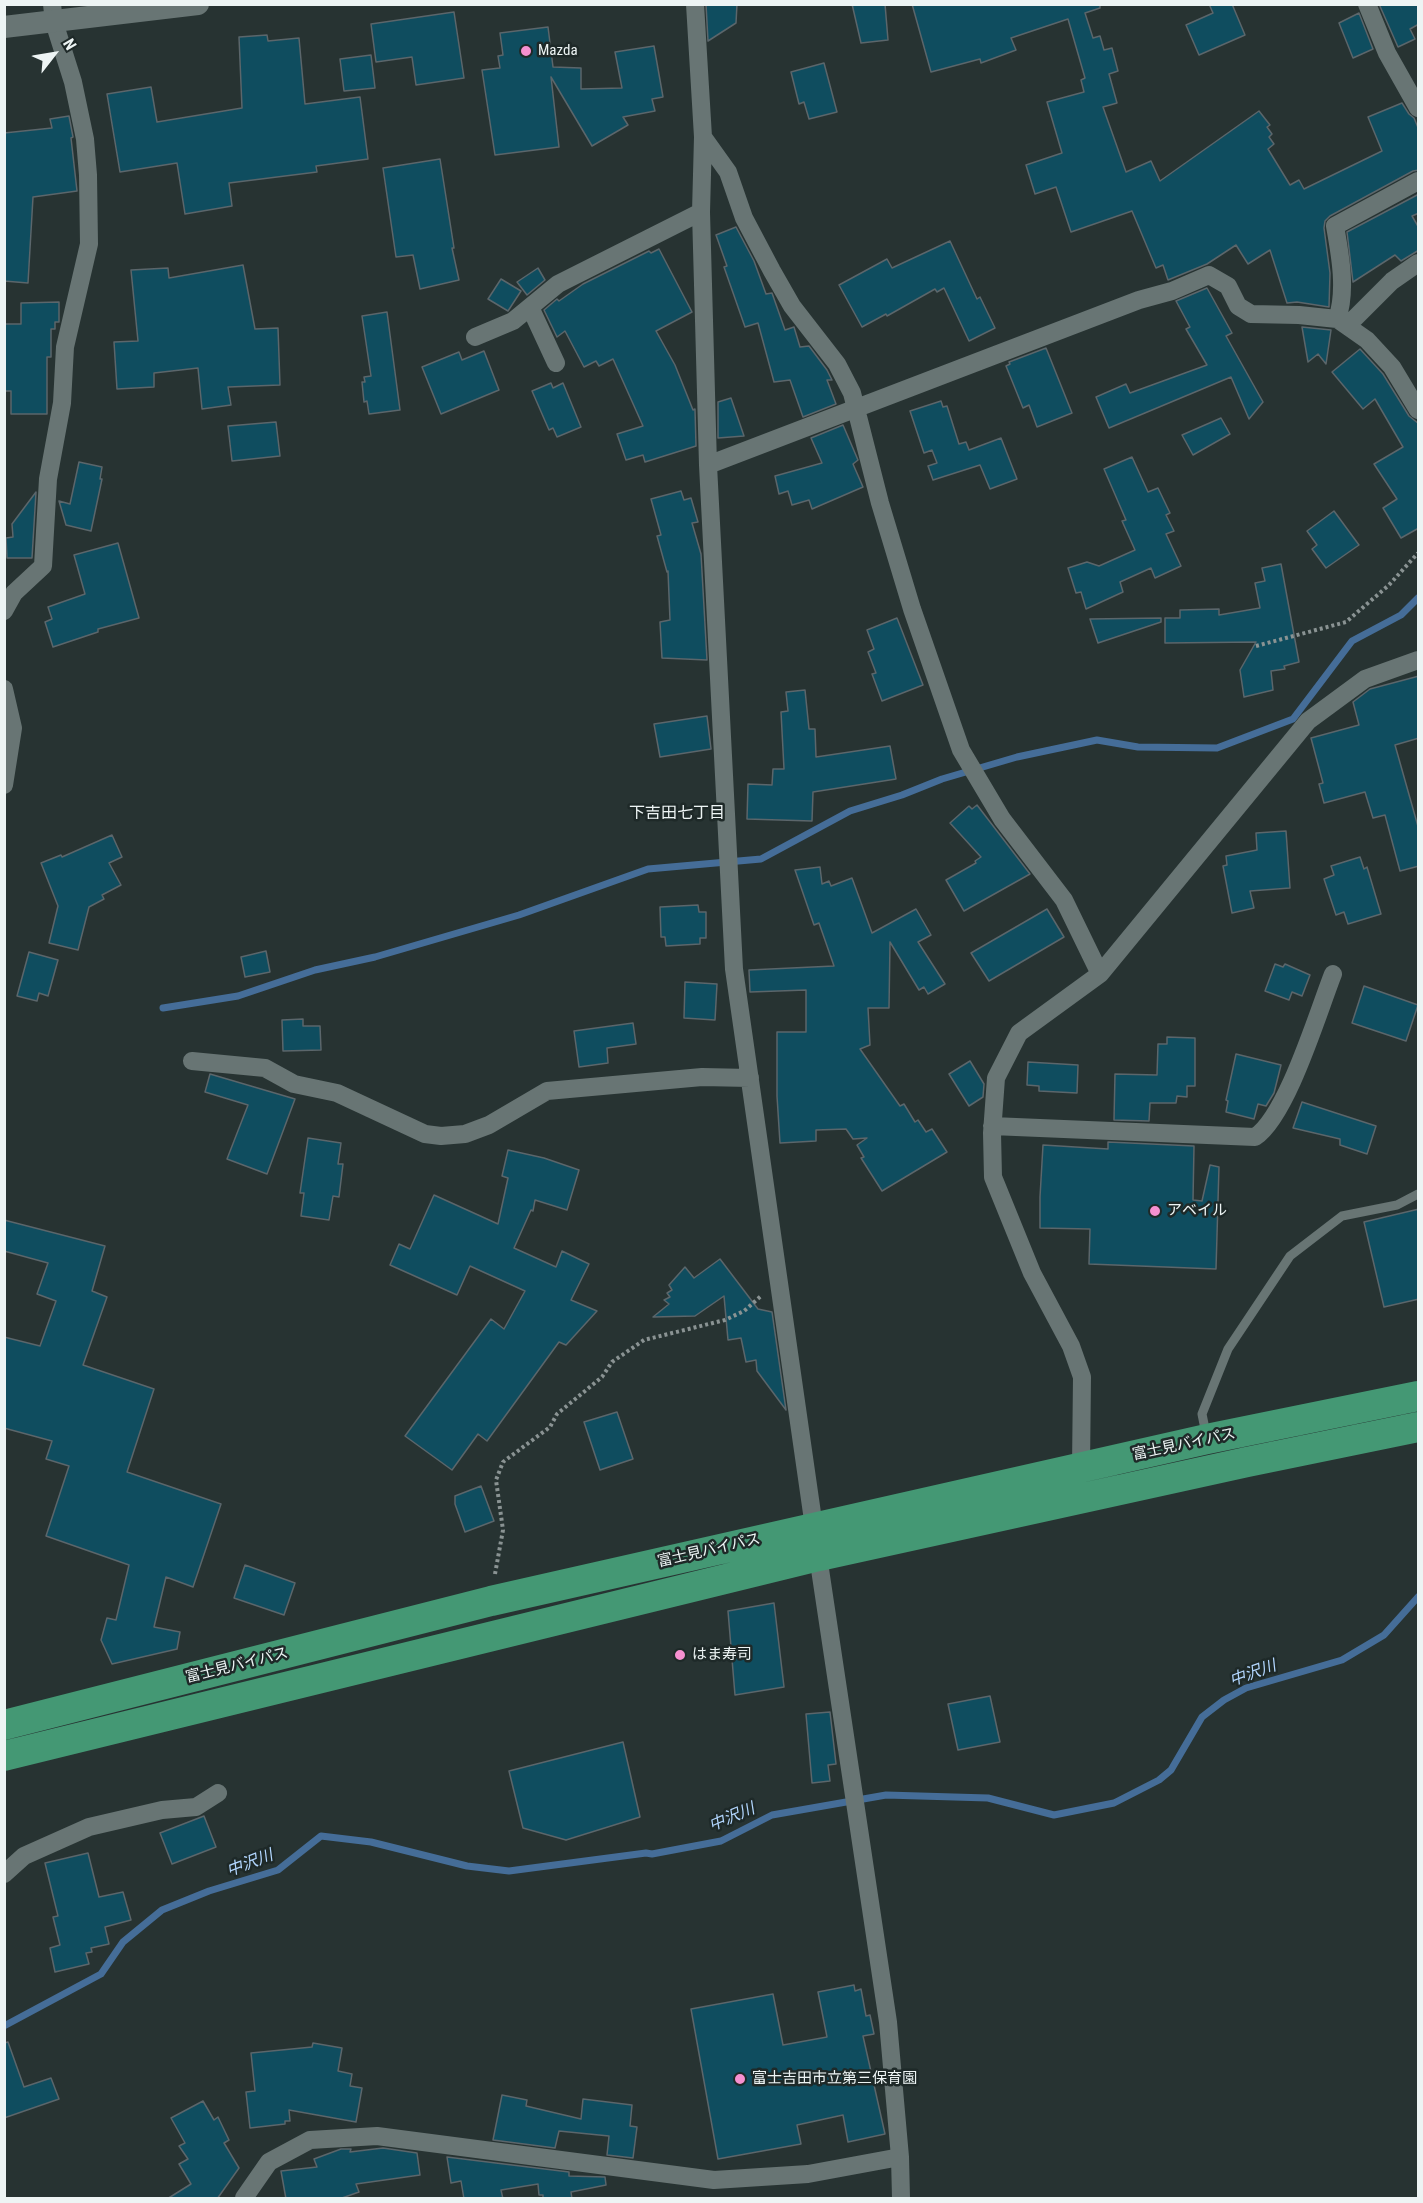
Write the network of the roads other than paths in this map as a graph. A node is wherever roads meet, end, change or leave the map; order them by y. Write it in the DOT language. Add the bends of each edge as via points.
graph roads {
  1 [pos="198,4"];
  2 [pos="695,4"];
  3 [pos="1367,4"];
  4 [pos="53,13"];
  5 [pos="4,27"];
  6 [pos="1419,108"];
  7 [pos="703,137"];
  8 [pos="1419,181"];
  9 [pos="701,212"];
  10 [pos="1419,263"];
  11 [pos="530,307"];
  12 [pos="1342,323"];
  13 [pos="475,337"];
  14 [pos="556,363"];
  15 [pos="856,408"];
  16 [pos="1419,410"];
  17 [pos="708,465"];
  18 [pos="4,611"];
  19 [pos="1419,660"];
  20 [pos="4,689"];
  21 [pos="4,785"];
  22 [pos="1100,974"];
  23 [pos="1333,974"];
  24 [pos="192,1061"];
  25 [pos="750,1078"];
  26 [pos="992,1126"];
  27 [pos="1419,1194"];
  28 [pos="1419,1396"];
  29 [pos="1419,1427"];
  30 [pos="1208,1439"];
  31 [pos="1082,1467"];
  32 [pos="815,1527"];
  33 [pos="819,1556"];
  34 [pos="4,1725"];
  35 [pos="4,1756"];
  36 [pos="218,1793"];
  37 [pos="4,1874"];
  38 [pos="900,2157"];
  39 [pos="244,2199"];
  40 [pos="900,2199"];
  1 -- 4 [label="street"];
  2 -- 7 [label="street"];
  3 -- 6 [label="street" via="1387,54"];
  4 -- 5 [label="street"];
  4 -- 18 [label="street" via="85,139 88,244 65,347 62,403 48,479 43,566 14,593"];
  7 -- 9 [label="street"];
  7 -- 15 [label="street" via="728,172 759,250 792,306 837,364"];
  8 -- 12 [label="street" via="1335,226"];
  9 -- 11 [label="street" via="558,284"];
  9 -- 17 [label="street"];
  10 -- 12 [label="street"];
  11 -- 13 [label="street" via="513,321"];
  11 -- 14 [label="street"];
  12 -- 15 [label="street" via="1299,315 1251,314 1238,306 1228,286 1209,275"];
  12 -- 16 [label="street" via="1367,340 1392,367"];
  15 -- 17 [label="street"];
  15 -- 22 [label="street" via="912,609 961,750 1002,819 1064,900"];
  17 -- 25 [label="street" via="734,969"];
  19 -- 22 [label="street" via="1365,679 1308,721"];
  20 -- 21 [label="street" via="13,728"];
  22 -- 26 [label="street" via="1019,1033 996,1078"];
  23 -- 26 [label="street" via="1286,1095 1266,1130 1256,1137"];
  24 -- 25 [label="street" via="265,1068 294,1084 337,1093 425,1134 441,1136 465,1134 489,1125 547,1091 702,1077"];
  25 -- 32 [label="street"];
  26 -- 31 [label="street" via="993,1177 1032,1273 1071,1346 1082,1377"];
  27 -- 30 [label="lane" via="1397,1205 1342,1216 1290,1256 1228,1348 1202,1414"];
  28 -- 30 [label="highway, 富士見バイパス"];
  29 -- 33 [label="highway, 富士見バイパス"];
  30 -- 31 [label="highway, 富士見バイパス"];
  31 -- 32 [label="highway, 富士見バイパス"];
  32 -- 33 [label="street"];
  32 -- 34 [label="highway, 富士見バイパス" via="491,1601"];
  33 -- 35 [label="highway, 富士見バイパス"];
  33 -- 38 [label="street" via="888,2022"];
  36 -- 37 [label="street" via="196,1807 162,1810 89,1827 24,1856"];
  38 -- 39 [label="street" via="808,2174 714,2180 377,2136 321,2139 310,2140 269,2162"];
  38 -- 40 [label="street"];
}
